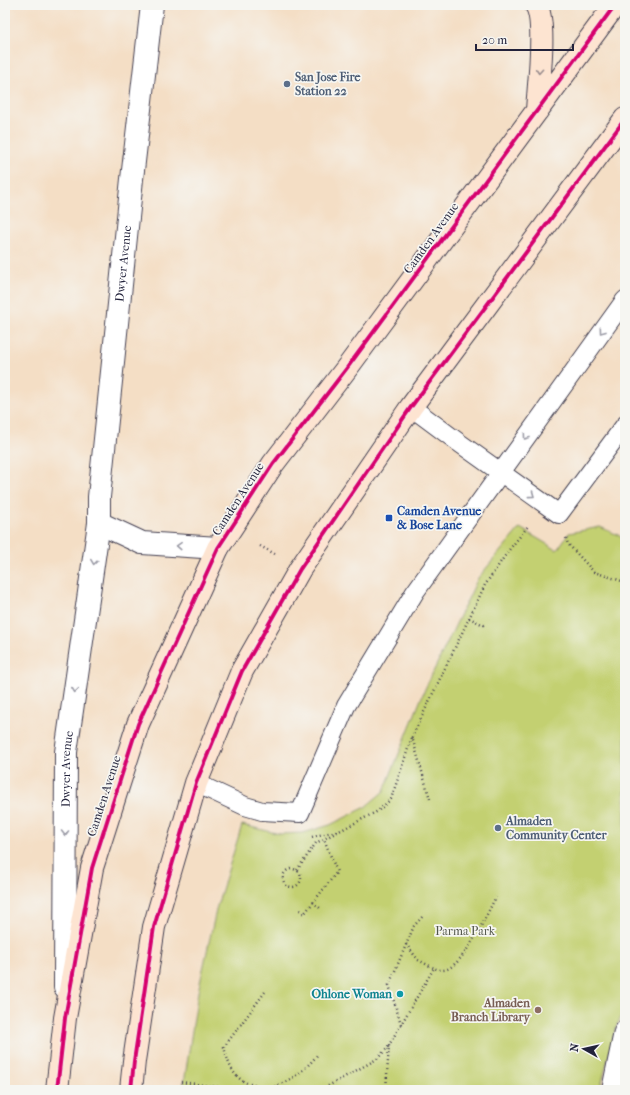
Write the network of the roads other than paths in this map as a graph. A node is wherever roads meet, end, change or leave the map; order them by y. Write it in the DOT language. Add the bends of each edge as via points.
graph roads {
  1 [pos="152,5"];
  2 [pos="536,5"];
  3 [pos="615,5"];
  4 [pos="537,111"];
  5 [pos="625,119"];
  6 [pos="625,300"];
  7 [pos="411,407"];
  8 [pos="625,425"];
  9 [pos="501,472"];
  10 [pos="99,523"];
  11 [pos="218,548"];
  12 [pos="196,783"];
  13 [pos="65,1018"];
  14 [pos="625,1028"];
  15 [pos="56,1090"];
  16 [pos="130,1090"];
  17 [pos="612,1090"];
  1 -- 10 [label="street, Dwyer Avenue" via="99,497"];
  2 -- 4 [label="main road, one-way" via="539,9 542,34"];
  3 -- 4 [label="main road, Camden Avenue"];
  4 -- 11 [label="main road, Camden Avenue" via="273,464"];
  5 -- 7 [label="main road"];
  6 -- 9 [label="lane, one-way"];
  7 -- 9 [label="lane"];
  7 -- 12 [label="main road" via="300,569 242,671"];
  9 -- 8 [label="lane, one-way" via="552,510"];
  9 -- 12 [label="lane" via="415,592 346,706 300,813 262,811 245,806"];
  11 -- 10 [label="street, one-way" via="142,543"];
  10 -- 13 [label="street, Dwyer Avenue, one-way" via="66,752"];
  11 -- 13 [label="main road, Camden Avenue" via="138,724 92,868"];
  12 -- 16 [label="main road" via="154,926"];
  13 -- 15 [label="main road, Camden Avenue"];
  14 -- 17 [label="lane"];
}
